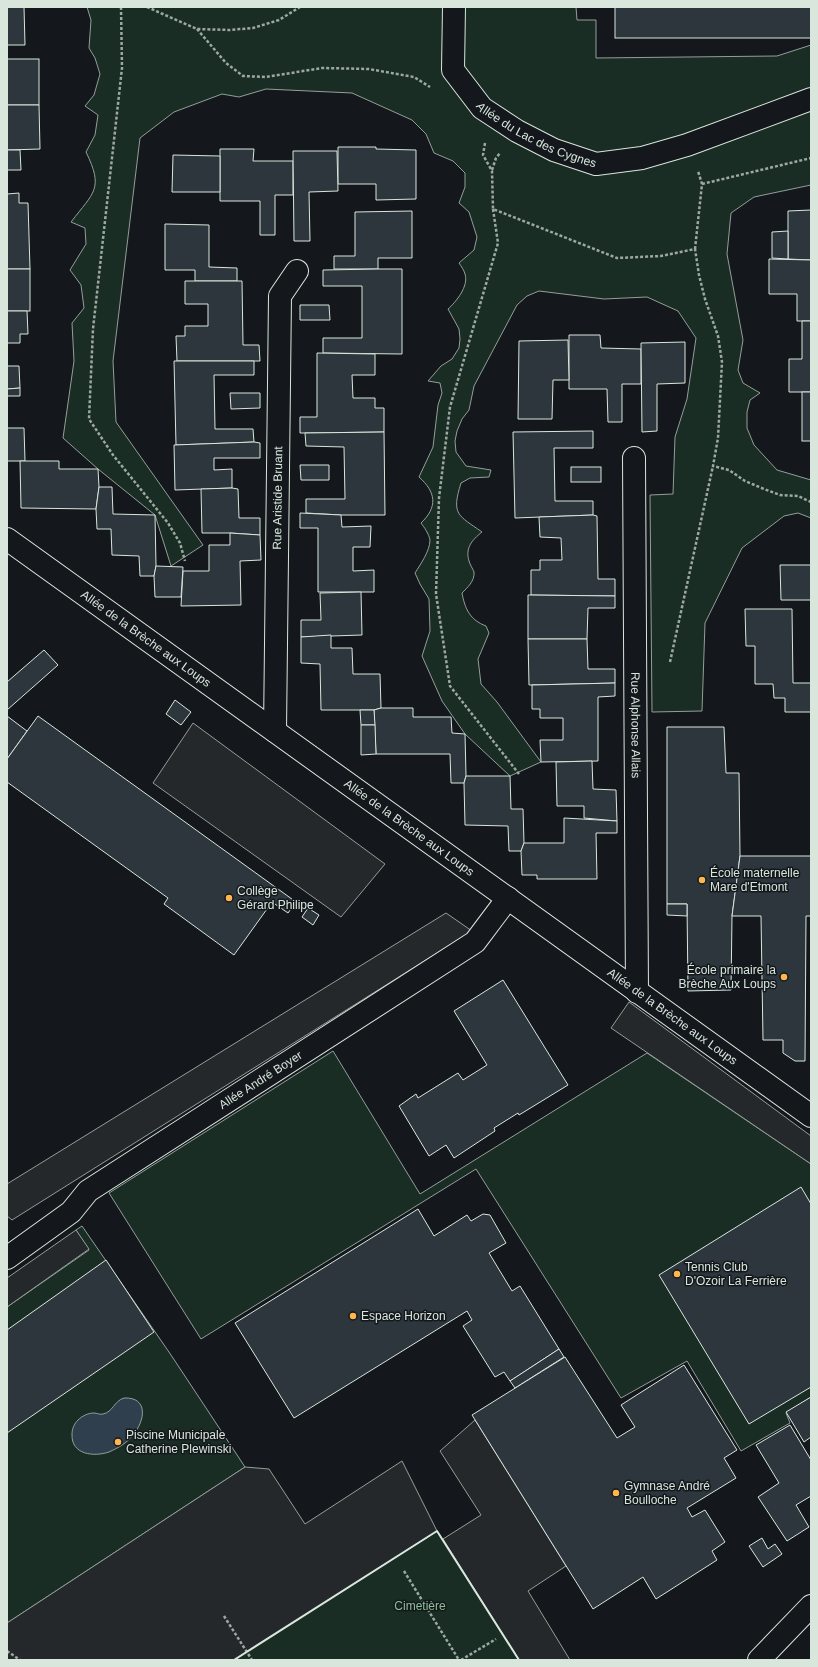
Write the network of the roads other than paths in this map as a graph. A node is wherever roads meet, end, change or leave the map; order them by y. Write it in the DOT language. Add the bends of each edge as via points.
graph roads {
  1 [pos="454,7"];
  2 [pos="811,99"];
  3 [pos="297,271"];
  4 [pos="634,458"];
  5 [pos="7,539"];
  6 [pos="275,731"];
  7 [pos="508,898"];
  8 [pos="637,992"];
  9 [pos="811,1116"];
  10 [pos="7,1258"];
  11 [pos="811,1606"];
  12 [pos="759,1660"];
  1 -- 2 [label="street, Allée du Lac des Cygnes" via="453,70 482,108 517,131 554,150 596,164 642,158 687,145"];
  3 -- 6 [label="street, Rue Aristide Bruant" via="280,296"];
  4 -- 8 [label="street, Rue Alphonse Allais"];
  5 -- 6 [label="street, Allée de la Brèche aux Loups"];
  6 -- 7 [label="street, Allée de la Brèche aux Loups"];
  7 -- 8 [label="street, Allée de la Brèche aux Loups"];
  7 -- 10 [label="street, Allée André Boyer" via="475,942 88,1191 71,1212"];
  8 -- 9 [label="street, Allée de la Brèche aux Loups"];
  11 -- 12 [label="street"];
}
